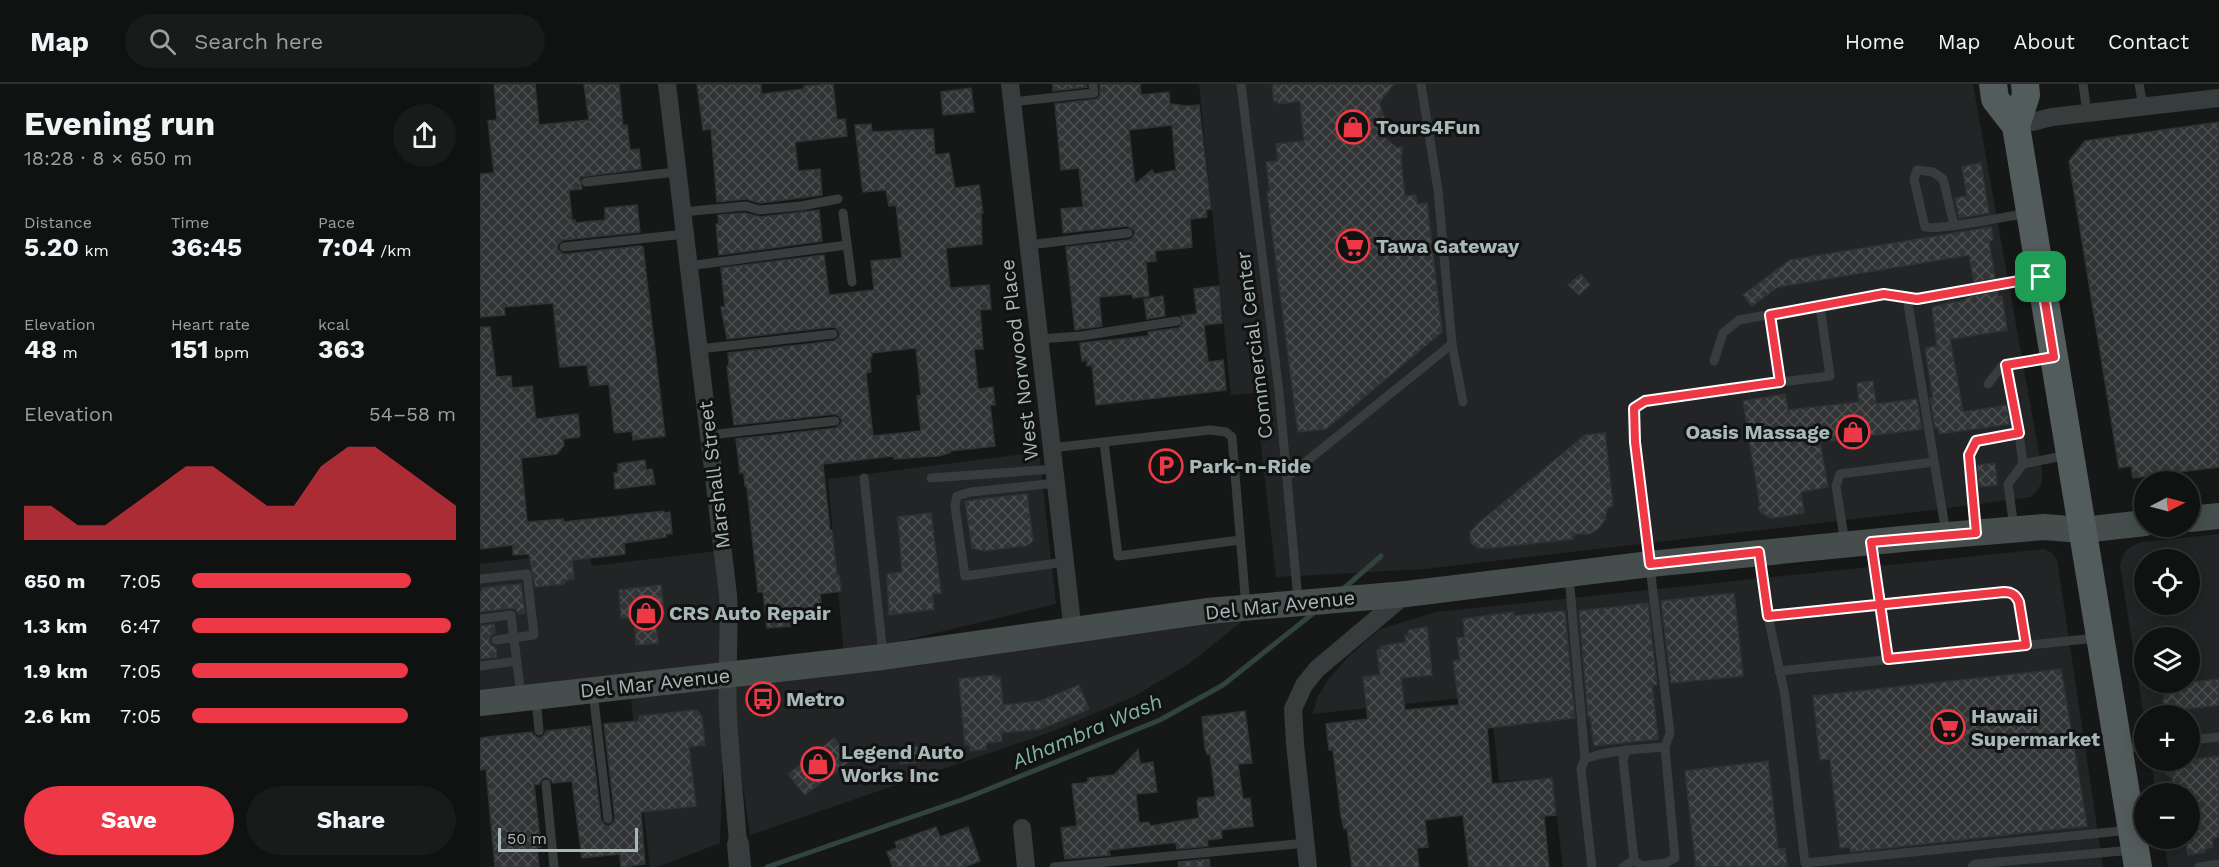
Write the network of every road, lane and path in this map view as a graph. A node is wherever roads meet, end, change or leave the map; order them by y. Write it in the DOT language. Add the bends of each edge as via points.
graph roads {
  1 [pos="667,84"];
  2 [pos="1093,84"];
  3 [pos="1241,84"];
  4 [pos="1420,84"];
  5 [pos="1993,84"];
  6 [pos="2025,84"];
  7 [pos="2083,84"];
  8 [pos="2139,84"];
  9 [pos="1011,93"];
  10 [pos="2219,98"];
  11 [pos="2142,106"];
  12 [pos="2087,113"];
  13 [pos="2016,126"];
  14 [pos="677,172"];
  15 [pos="586,182"];
  16 [pos="838,199"];
  17 [pos="682,212"];
  18 [pos="2030,212"];
  19 [pos="843,213"];
  20 [pos="1954,225"];
  21 [pos="1128,233"];
  22 [pos="685,234"];
  23 [pos="847,245"];
  24 [pos="1029,245"];
  25 [pos="564,247"];
  26 [pos="688,266"];
  27 [pos="2041,277"];
  28 [pos="852,282"];
  29 [pos="1907,298"];
  30 [pos="1820,306"];
  31 [pos="1770,315"];
  32 [pos="1177,321"];
  33 [pos="833,334"];
  34 [pos="1039,339"];
  35 [pos="1452,344"];
  36 [pos="699,349"];
  37 [pos="2054,357"];
  38 [pos="1714,361"];
  39 [pos="2006,365"];
  40 [pos="1780,382"];
  41 [pos="1988,384"];
  42 [pos="1463,402"];
  43 [pos="836,421"];
  44 [pos="2019,433"];
  45 [pos="709,435"];
  46 [pos="1104,442"];
  47 [pos="1052,448"];
  48 [pos="2070,455"];
  49 [pos="1934,462"];
  50 [pos="2023,464"];
  51 [pos="1055,476"];
  52 [pos="1287,477"];
  53 [pos="864,478"];
  54 [pos="931,478"];
  55 [pos="2219,516"];
  56 [pos="2200,518"];
  57 [pos="2134,525"];
  58 [pos="2014,530"];
  59 [pos="2083,530"];
  60 [pos="1976,533"];
  61 [pos="1946,535"];
  62 [pos="1240,540"];
  63 [pos="1871,542"];
  64 [pos="1845,545"];
  65 [pos="1759,552"];
  66 [pos="1065,562"];
  67 [pos="1650,564"];
  68 [pos="1569,573"];
  69 [pos="480,579"];
  70 [pos="1406,594"];
  71 [pos="1298,602"];
  72 [pos="1879,605"];
  73 [pos="1252,607"];
  74 [pos="1768,616"];
  75 [pos="480,619"];
  76 [pos="1073,632"];
  77 [pos="514,638"];
  78 [pos="2100,638"];
  79 [pos="496,640"];
  80 [pos="2026,645"];
  81 [pos="884,657"];
  82 [pos="1888,659"];
  83 [pos="517,662"];
  84 [pos="480,666"];
  85 [pos="1779,670"];
  86 [pos="727,675"];
  87 [pos="593,690"];
  88 [pos="529,697"];
  89 [pos="480,703"];
  90 [pos="539,731"];
  91 [pos="2219,737"];
  92 [pos="2200,739"];
  93 [pos="1665,747"];
  94 [pos="2132,748"];
  95 [pos="1627,750"];
  96 [pos="1585,759"];
  97 [pos="546,784"];
  98 [pos="2134,815"];
  99 [pos="608,819"];
  100 [pos="1022,828"];
  101 [pos="1305,843"];
  102 [pos="738,844"];
  103 [pos="2135,849"];
  104 [pos="1164,856"];
  105 [pos="1634,860"];
  106 [pos="2024,863"];
  107 [pos="2219,864"];
  108 [pos="554,867"];
  109 [pos="740,867"];
  110 [pos="1026,867"];
  111 [pos="1054,867"];
  112 [pos="1165,867"];
  113 [pos="1308,867"];
  114 [pos="1592,867"];
  115 [pos="1623,867"];
  116 [pos="1972,867"];
  117 [pos="2199,867"];
  1 -- 14 [label="street, Marshall Street"];
  2 -- 9 [label="lane" via="1094,93"];
  3 -- 52 [label="lane, Commercial Center"];
  4 -- 35 [label="lane" via="1438,190"];
  5 -- 13 [label="main road" via="1995,99"];
  6 -- 13 [label="main road" via="2026,95"];
  7 -- 12 [label="lane"];
  8 -- 11 [label="lane"];
  9 -- 24 [label="street, West Norwood Place"];
  10 -- 11 [label="street"];
  11 -- 12 [label="street"];
  12 -- 13 [label="street"];
  13 -- 18 [label="main road"];
  14 -- 15 [label="lane"];
  14 -- 17 [label="street, Marshall Street"];
  16 -- 17 [label="lane" via="759,210 746,206"];
  17 -- 22 [label="street, Marshall Street"];
  18 -- 20 [label="lane"];
  18 -- 27 [label="main road"];
  19 -- 23 [label="lane"];
  20 -- 20 [label="lane" via="1943,179 1933,172 1917,171 1914,179 1924,227"];
  21 -- 24 [label="lane"];
  22 -- 25 [label="lane"];
  22 -- 26 [label="street, Marshall Street"];
  23 -- 26 [label="lane"];
  23 -- 28 [label="lane"];
  24 -- 34 [label="street, West Norwood Place"];
  26 -- 36 [label="street, Marshall Street"];
  27 -- 29 [label="lane"];
  27 -- 37 [label="main road"];
  29 -- 30 [label="lane" via="1884,294"];
  29 -- 49 [label="lane"];
  30 -- 31 [label="lane"];
  30 -- 40 [label="lane" via="1830,376"];
  31 -- 38 [label="lane" via="1739,320 1723,333"];
  31 -- 40 [label="lane"];
  32 -- 34 [label="lane"];
  33 -- 36 [label="lane"];
  34 -- 47 [label="street, West Norwood Place"];
  35 -- 42 [label="lane"];
  35 -- 52 [label="lane"];
  36 -- 45 [label="street, Marshall Street"];
  37 -- 39 [label="lane"];
  37 -- 48 [label="main road"];
  39 -- 41 [label="lane"];
  39 -- 44 [label="lane"];
  40 -- 67 [label="lane" via="1645,401 1634,408"];
  43 -- 45 [label="lane"];
  44 -- 50 [label="lane"];
  44 -- 60 [label="lane" via="1976,441 1969,455"];
  45 -- 86 [label="street, Marshall Street" via="728,595"];
  46 -- 47 [label="lane"];
  46 -- 62 [label="lane" via="1210,430 1226,432 1232,438"];
  46 -- 62 [label="lane" via="1118,556"];
  47 -- 51 [label="street, West Norwood Place"];
  48 -- 50 [label="lane"];
  48 -- 59 [label="main road"];
  49 -- 61 [label="lane"];
  49 -- 64 [label="lane" via="1840,474 1836,486"];
  50 -- 58 [label="lane" via="2008,484"];
  51 -- 54 [label="lane"];
  51 -- 66 [label="street, West Norwood Place"];
  51 -- 66 [label="lane" via="957,496 955,506 965,576"];
  52 -- 71 [label="lane, Commercial Center"];
  53 -- 81 [label="lane"];
  55 -- 56 [label="main road"];
  57 -- 59 [label="main road, Del Mar Avenue"];
  58 -- 59 [label="main road, Del Mar Avenue"];
  58 -- 60 [label="main road, Del Mar Avenue"];
  59 -- 78 [label="main road"];
  60 -- 61 [label="main road, Del Mar Avenue"];
  61 -- 63 [label="main road, Del Mar Avenue"];
  62 -- 73 [label="lane"];
  63 -- 64 [label="main road, Del Mar Avenue"];
  63 -- 72 [label="lane"];
  64 -- 65 [label="main road, Del Mar Avenue"];
  65 -- 67 [label="main road, Del Mar Avenue"];
  65 -- 74 [label="lane"];
  66 -- 76 [label="street, West Norwood Place"];
  67 -- 68 [label="main road, Del Mar Avenue"];
  67 -- 93 [label="lane" via="1670,734"];
  68 -- 70 [label="main road, Del Mar Avenue"];
  68 -- 96 [label="lane"];
  69 -- 77 [label="lane" via="508,581 527,574 534,635"];
  70 -- 71 [label="main road, Del Mar Avenue"];
  70 -- 101 [label="street" via="1317,669 1293,709"];
  71 -- 73 [label="main road, Del Mar Avenue"];
  72 -- 74 [label="lane"];
  72 -- 80 [label="lane" via="2009,592 2019,602"];
  72 -- 82 [label="lane"];
  73 -- 76 [label="main road, Del Mar Avenue"];
  74 -- 85 [label="lane"];
  75 -- 77 [label="lane" via="512,615"];
  76 -- 81 [label="main road, Del Mar Avenue"];
  77 -- 79 [label="lane"];
  77 -- 83 [label="lane"];
  78 -- 80 [label="lane"];
  78 -- 94 [label="main road"];
  80 -- 82 [label="lane"];
  81 -- 86 [label="main road, Del Mar Avenue"];
  82 -- 85 [label="lane"];
  83 -- 84 [label="lane"];
  83 -- 88 [label="lane"];
  85 -- 103 [label="lane" via="1805,862"];
  86 -- 87 [label="main road, Del Mar Avenue"];
  86 -- 102 [label="street, Marshall Street"];
  87 -- 88 [label="main road, Del Mar Avenue"];
  87 -- 99 [label="lane"];
  88 -- 89 [label="main road, Del Mar Avenue"];
  88 -- 90 [label="lane"];
  91 -- 92 [label="lane"];
  93 -- 95 [label="lane"];
  93 -- 105 [label="lane" via="1675,858 1641,866"];
  94 -- 98 [label="main road"];
  95 -- 96 [label="lane"];
  95 -- 105 [label="lane" via="1623,759"];
  96 -- 114 [label="lane" via="1581,769"];
  97 -- 108 [label="lane"];
  100 -- 110 [label="street"];
  101 -- 104 [label="lane"];
  101 -- 113 [label="street"];
  102 -- 109 [label="street, Marshall Street"];
  103 -- 106 [label="lane"];
  104 -- 111 [label="lane"];
  104 -- 112 [label="lane"];
  105 -- 115 [label="lane"];
  106 -- 116 [label="lane"];
  107 -- 117 [label="lane"];
}
